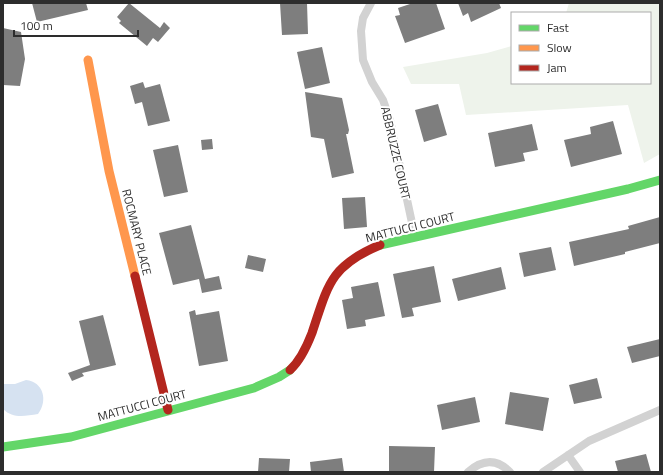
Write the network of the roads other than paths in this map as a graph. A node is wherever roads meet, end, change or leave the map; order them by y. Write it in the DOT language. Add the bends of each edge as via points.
graph roads {
  1 [pos="371,3"];
  2 [pos="88,60"];
  3 [pos="660,180"];
  4 [pos="415,237"];
  5 [pos="168,410"];
  6 [pos="660,410"];
  7 [pos="3,447"];
  8 [pos="568,455"];
  9 [pos="468,472"];
  10 [pos="510,472"];
  11 [pos="543,472"];
  12 [pos="580,472"];
  1 -- 4 [label="street, ABBRUZZE COURT" via="363,18 361,31 363,60 390,120"];
  2 -- 5 [label="street, ROCMARY PLACE" via="109,171"];
  3 -- 4 [label="street, MATTUCCI COURT"];
  4 -- 5 [label="street, MATTUCCI COURT" via="364,251 339,270 323,294 306,348 290,369 254,388"];
  5 -- 7 [label="street, MATTUCCI COURT" via="71,436"];
  6 -- 8 [label="street" via="589,441"];
  8 -- 11 [label="street"];
  8 -- 12 [label="street"];
  9 -- 10 [label="street" via="486,461 498,462"];
}
